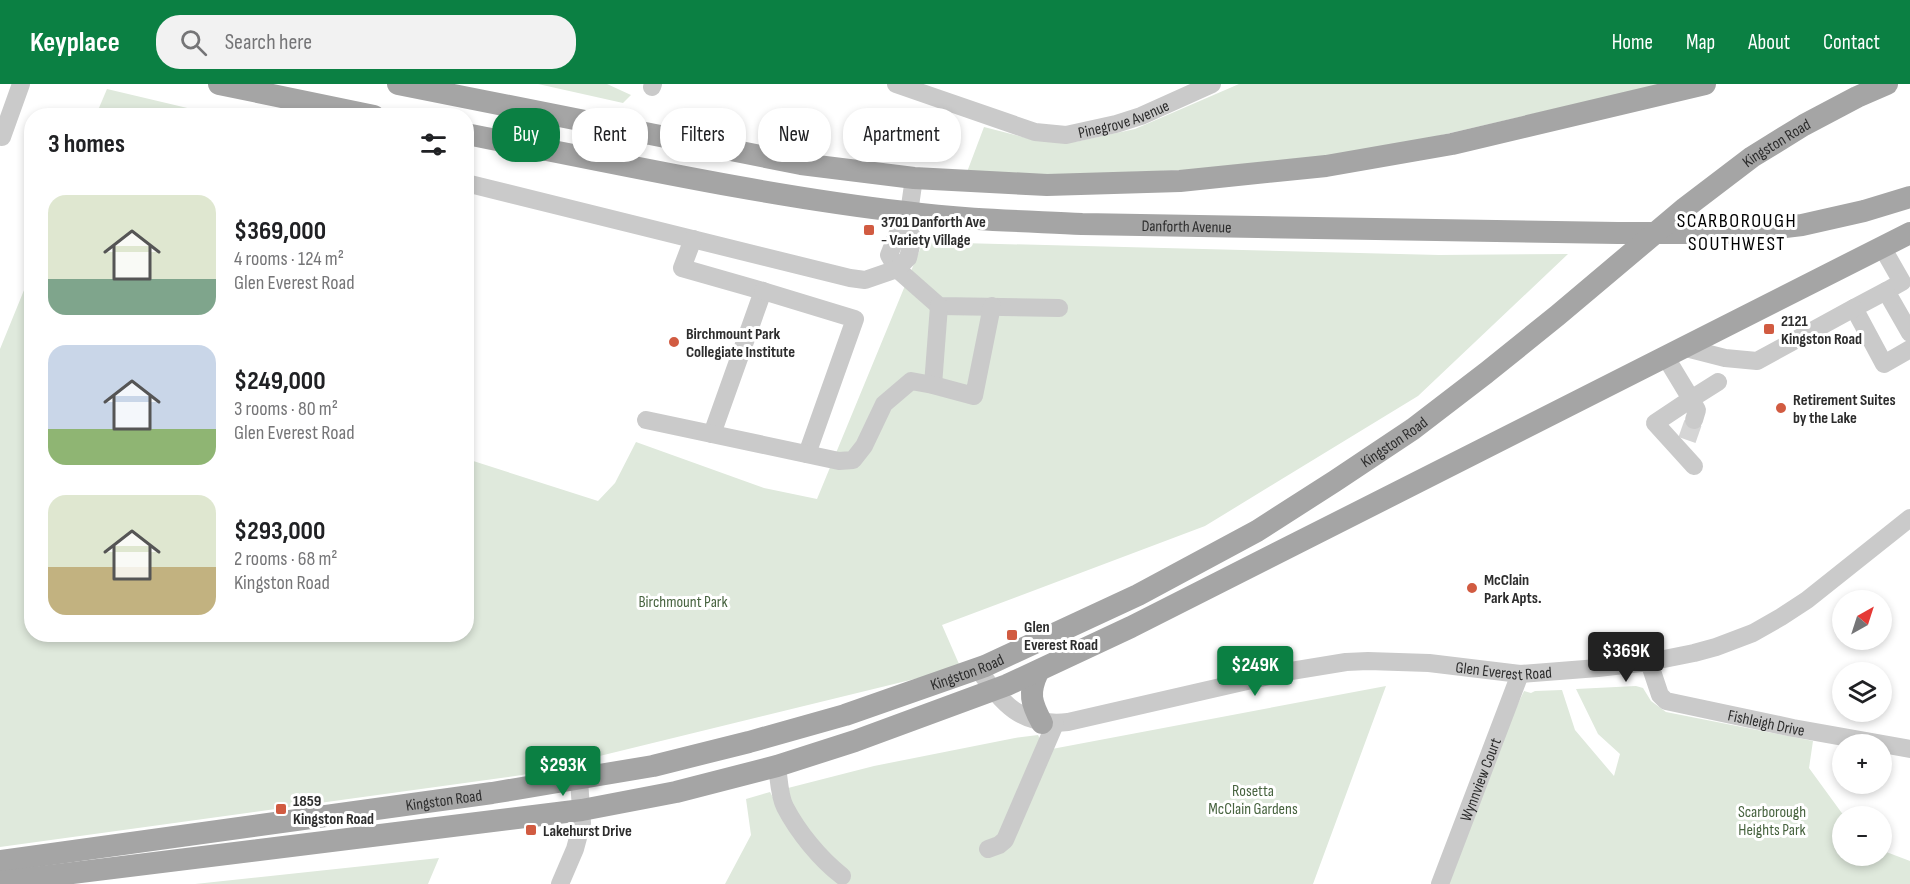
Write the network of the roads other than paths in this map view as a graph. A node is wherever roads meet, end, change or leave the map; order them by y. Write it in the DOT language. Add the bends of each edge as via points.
graph roads {
  1 [pos="21,84"];
  2 [pos="219,84"];
  3 [pos="398,84"];
  4 [pos="896,84"];
  5 [pos="1212,84"];
  6 [pos="1705,84"];
  7 [pos="1887,84"];
  8 [pos="335,108"];
  9 [pos="0,136"];
  10 [pos="474,136"];
  11 [pos="914,178"];
  12 [pos="474,185"];
  13 [pos="1910,197"];
  14 [pos="907,219"];
  15 [pos="1910,232"];
  16 [pos="693,239"];
  17 [pos="1882,247"];
  18 [pos="897,268"];
  19 [pos="1908,280"];
  20 [pos="763,291"];
  21 [pos="1886,291"];
  22 [pos="939,306"];
  23 [pos="992,306"];
  24 [pos="1059,308"];
  25 [pos="1854,309"];
  26 [pos="1910,333"];
  27 [pos="1910,349"];
  28 [pos="1673,352"];
  29 [pos="1718,382"];
  30 [pos="933,385"];
  31 [pos="1691,399"];
  32 [pos="646,420"];
  33 [pos="1694,420"];
  34 [pos="712,434"];
  35 [pos="1688,453"];
  36 [pos="807,454"];
  37 [pos="1910,518"];
  38 [pos="1649,662"];
  39 [pos="978,668"];
  40 [pos="1038,672"];
  41 [pos="1520,674"];
  42 [pos="992,690"];
  43 [pos="1049,723"];
  44 [pos="1910,749"];
  45 [pos="777,766"];
  46 [pos="579,780"];
  47 [pos="582,810"];
  48 [pos="988,849"];
  49 [pos="0,861"];
  50 [pos="842,876"];
  51 [pos="0,882"];
  52 [pos="560,884"];
  53 [pos="1440,884"];
  1 -- 9 [label="street"];
  2 -- 8 [label="main road"];
  3 -- 11 [label="main road" via="801,164"];
  4 -- 5 [label="street, Pinegrove Avenue" via="1035,132 1066,135 1141,116"];
  6 -- 11 [label="main road" via="1452,144 1306,169 1114,184 1047,185"];
  7 -- 39 [label="main road, Kingston Road" via="1804,125 1752,157 1486,373 1413,429 1335,481 1257,531 1138,596"];
  10 -- 14 [label="main road, Danforth Avenue"];
  11 -- 14 [label="street"];
  12 -- 16 [label="street"];
  13 -- 14 [label="main road, Danforth Avenue" via="1802,225 1735,233"];
  14 -- 18 [label="street" via="913,238 908,258"];
  15 -- 17 [label="main road, Kingston Road"];
  16 -- 18 [label="street" via="850,278 865,280"];
  16 -- 20 [label="street" via="682,268"];
  17 -- 19 [label="street"];
  17 -- 28 [label="main road, Kingston Road"];
  18 -- 22 [label="street"];
  19 -- 21 [label="street"];
  20 -- 34 [label="street"];
  20 -- 36 [label="street" via="855,319"];
  21 -- 25 [label="street"];
  21 -- 26 [label="street"];
  22 -- 23 [label="street"];
  22 -- 30 [label="street"];
  23 -- 24 [label="street"];
  23 -- 30 [label="street" via="974,396"];
  25 -- 27 [label="street" via="1884,364"];
  25 -- 28 [label="street" via="1757,361"];
  28 -- 31 [label="street"];
  28 -- 40 [label="main road, Kingston Road"];
  29 -- 31 [label="street"];
  30 -- 36 [label="street" via="911,381 884,404 853,460"];
  31 -- 33 [label="street" via="1697,410"];
  31 -- 35 [label="street" via="1655,423"];
  32 -- 34 [label="street"];
  34 -- 36 [label="street"];
  37 -- 38 [label="street, Glen Everest Road" via="1807,600 1753,633 1716,647"];
  38 -- 41 [label="street, Glen Everest Road"];
  38 -- 44 [label="street, Fishleigh Drive" via="1660,695 1666,701"];
  39 -- 42 [label="street"];
  39 -- 46 [label="main road, Kingston Road" via="845,715 749,742"];
  40 -- 42 [label="main road, Kingston Road"];
  40 -- 43 [label="main road" via="1033,707"];
  41 -- 43 [label="street, Glen Everest Road" via="1429,663 1346,662 1068,723"];
  41 -- 53 [label="street, Wynnview Court"];
  42 -- 43 [label="street" via="1019,715"];
  42 -- 45 [label="main road, Kingston Road"];
  43 -- 48 [label="street" via="1005,840"];
  45 -- 47 [label="main road, Kingston Road" via="676,792"];
  45 -- 50 [label="street" via="784,806 825,863"];
  46 -- 47 [label="street"];
  46 -- 49 [label="main road, Kingston Road"];
  47 -- 51 [label="main road, Kingston Road"];
  47 -- 52 [label="street" via="575,849"];
}
